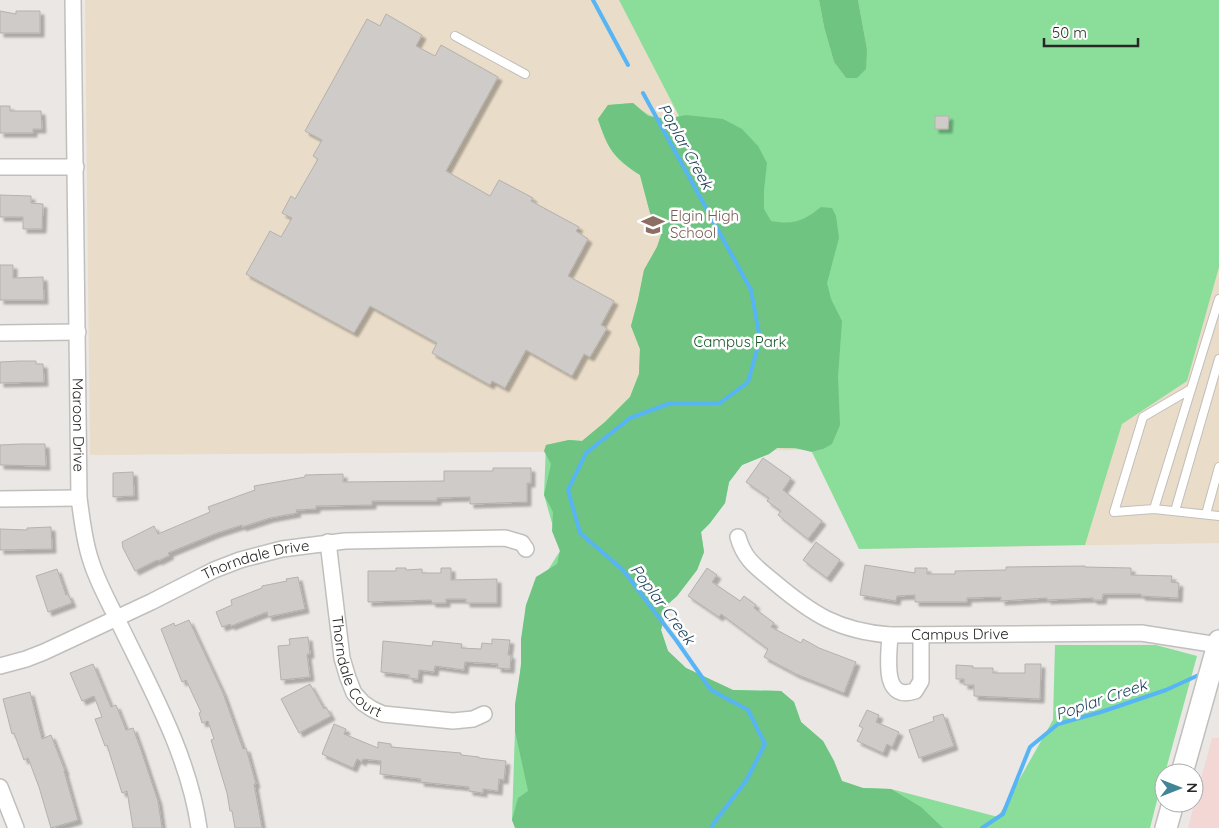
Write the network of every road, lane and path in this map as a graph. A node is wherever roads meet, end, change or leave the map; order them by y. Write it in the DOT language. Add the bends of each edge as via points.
graph roads {
  1 [pos="73,0"];
  2 [pos="455,36"];
  3 [pos="525,74"];
  4 [pos="76,166"];
  5 [pos="0,167"];
  6 [pos="1219,299"];
  7 [pos="0,332"];
  8 [pos="78,332"];
  9 [pos="1219,358"];
  10 [pos="1191,389"];
  11 [pos="1219,466"];
  12 [pos="80,498"];
  13 [pos="0,499"];
  14 [pos="1154,509"];
  15 [pos="1175,511"];
  16 [pos="1206,514"];
  17 [pos="1219,516"];
  18 [pos="738,537"];
  19 [pos="328,542"];
  20 [pos="526,549"];
  21 [pos="117,618"];
  22 [pos="890,635"];
  23 [pos="921,635"];
  24 [pos="1218,643"];
  25 [pos="0,666"];
  26 [pos="484,714"];
  27 [pos="1185,763"];
  28 [pos="0,788"];
  29 [pos="1170,813"];
  30 [pos="16,828"];
  31 [pos="199,828"];
  32 [pos="1166,828"];
  1 -- 4 [label="street, Maroon Drive"];
  2 -- 3 [label="lane"];
  4 -- 5 [label="street"];
  4 -- 8 [label="street, Maroon Drive"];
  6 -- 10 [label="lane"];
  7 -- 8 [label="street"];
  8 -- 12 [label="street, Maroon Drive"];
  9 -- 15 [label="lane"];
  10 -- 14 [label="lane"];
  10 -- 14 [label="lane" via="1143,417 1114,512"];
  11 -- 16 [label="lane"];
  12 -- 13 [label="street"];
  12 -- 21 [label="street, Maroon Drive" via="91,562"];
  14 -- 15 [label="lane"];
  15 -- 16 [label="lane"];
  16 -- 17 [label="lane"];
  18 -- 22 [label="street, Campus Drive" via="746,557 754,565 818,616 869,634"];
  19 -- 20 [label="street, Thorndale Drive" via="505,538 522,543"];
  19 -- 21 [label="street, Thorndale Drive" via="282,548 240,560"];
  19 -- 26 [label="street, Thorndale Court" via="342,658 354,693 363,703 383,714 453,721"];
  21 -- 25 [label="street, Thorndale Drive" via="44,652"];
  21 -- 31 [label="street, Maroon Drive" via="173,736 191,790"];
  22 -- 23 [label="street, Campus Drive"];
  22 -- 23 [label="street" via="891,684 897,691 908,694 916,691 921,681"];
  23 -- 24 [label="street, Campus Drive" via="1141,633"];
  24 -- 27 [label="main road"];
  28 -- 30 [label="street"];
  29 -- 32 [label="main road"];
}
